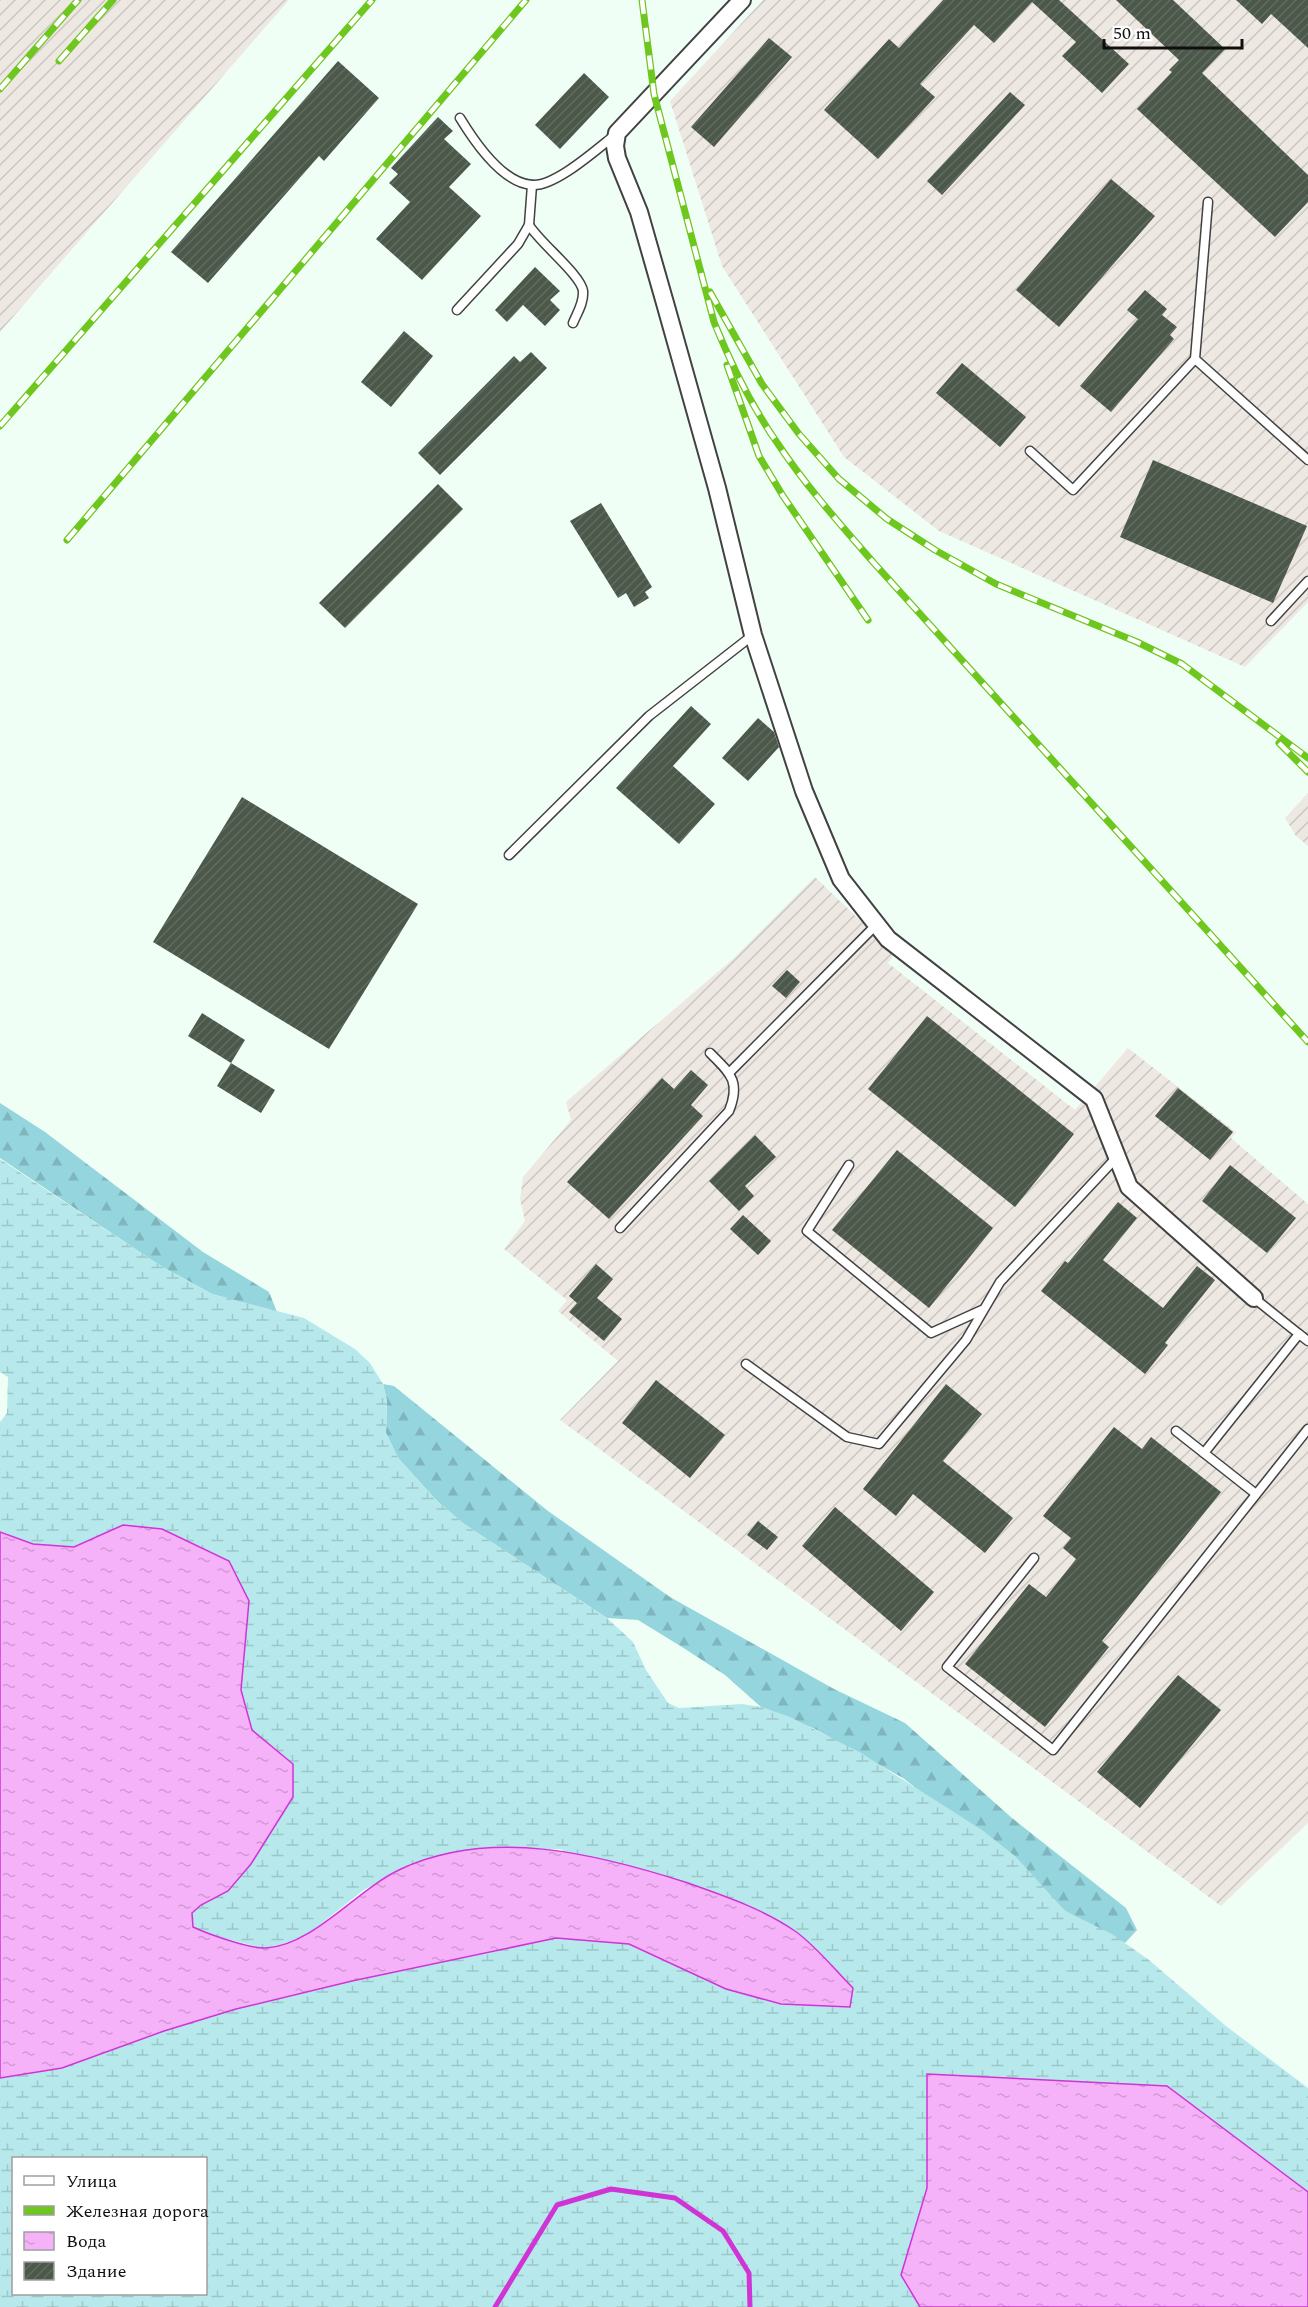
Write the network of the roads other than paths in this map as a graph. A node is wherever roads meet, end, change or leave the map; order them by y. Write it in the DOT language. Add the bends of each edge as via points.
graph roads {
  1 [pos="741,0"];
  2 [pos="460,118"];
  3 [pos="618,133"];
  4 [pos="532,185"];
  5 [pos="1208,202"];
  6 [pos="529,225"];
  7 [pos="457,310"];
  8 [pos="573,323"];
  9 [pos="1195,359"];
  10 [pos="1030,451"];
  11 [pos="1308,460"];
  12 [pos="1308,581"];
  13 [pos="1271,621"];
  14 [pos="753,635"];
  15 [pos="509,855"];
  16 [pos="876,925"];
  17 [pos="710,1053"];
  18 [pos="729,1072"];
  19 [pos="1116,1158"];
  20 [pos="849,1165"];
  21 [pos="620,1228"];
  22 [pos="1254,1298"];
  23 [pos="982,1310"];
  24 [pos="1299,1334"];
  25 [pos="1308,1341"];
  26 [pos="746,1364"];
  27 [pos="1308,1429"];
  28 [pos="1176,1431"];
  29 [pos="1204,1453"];
  30 [pos="1256,1494"];
  31 [pos="1034,1558"];
  1 -- 3 [label="street"];
  2 -- 4 [label="lane" via="480,151 514,178"];
  3 -- 4 [label="lane" via="580,162 544,183"];
  3 -- 14 [label="street" via="617,158 639,212 672,326"];
  4 -- 6 [label="lane"];
  5 -- 9 [label="lane"];
  6 -- 7 [label="lane" via="518,244"];
  6 -- 8 [label="lane" via="538,240 572,272 583,290 582,304"];
  9 -- 10 [label="lane" via="1072,490"];
  9 -- 11 [label="lane"];
  12 -- 13 [label="lane"];
  14 -- 15 [label="lane" via="649,716"];
  14 -- 16 [label="street" via="804,791 841,879"];
  16 -- 18 [label="lane"];
  16 -- 19 [label="street" via="914,961 1094,1099"];
  17 -- 18 [label="lane"];
  18 -- 21 [label="lane" via="735,1097 729,1111"];
  19 -- 22 [label="street" via="1129,1186"];
  19 -- 23 [label="lane" via="1000,1282"];
  20 -- 23 [label="lane" via="807,1231 931,1333"];
  22 -- 24 [label="lane"];
  23 -- 26 [label="lane" via="966,1340 879,1444 847,1437"];
  24 -- 25 [label="lane"];
  24 -- 29 [label="lane"];
  27 -- 30 [label="lane"];
  28 -- 29 [label="lane"];
  29 -- 30 [label="lane"];
  30 -- 31 [label="lane" via="1053,1750 947,1667"];
}
